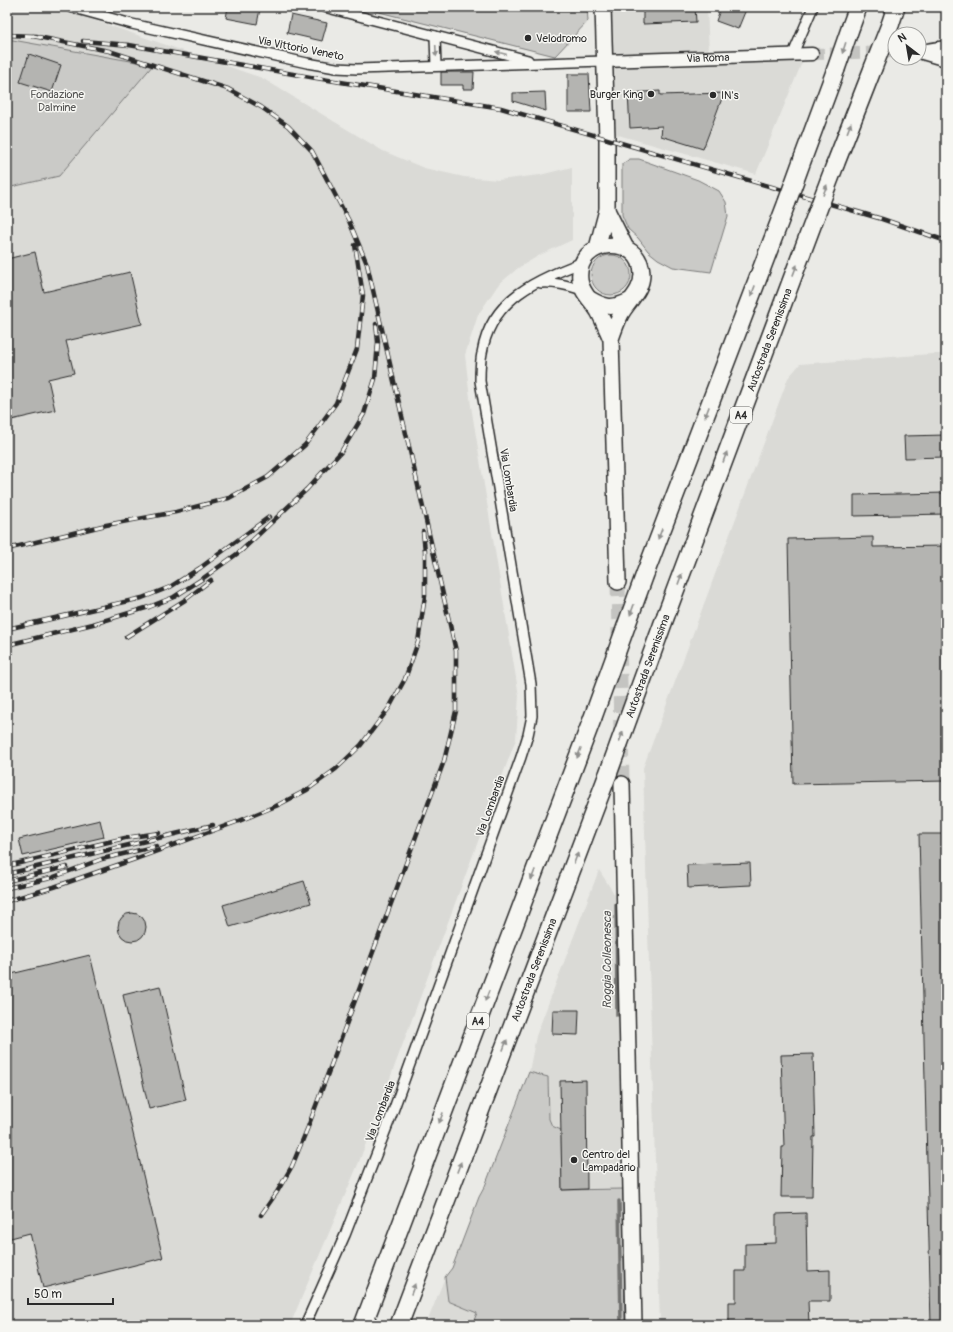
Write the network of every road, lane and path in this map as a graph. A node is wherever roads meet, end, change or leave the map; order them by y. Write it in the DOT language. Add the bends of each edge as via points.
graph roads {
  1 [pos="70,7"];
  2 [pos="324,7"];
  3 [pos="603,7"];
  4 [pos="812,7"];
  5 [pos="858,7"];
  6 [pos="896,7"];
  7 [pos="336,8"];
  8 [pos="435,36"];
  9 [pos="946,47"];
  10 [pos="927,50"];
  11 [pos="793,54"];
  12 [pos="812,54"];
  13 [pos="927,54"];
  14 [pos="946,60"];
  15 [pos="604,61"];
  16 [pos="539,63"];
  17 [pos="436,66"];
  18 [pos="606,210"];
  19 [pos="597,248"];
  20 [pos="626,248"];
  21 [pos="583,262"];
  22 [pos="529,287"];
  23 [pos="586,295"];
  24 [pos="629,301"];
  25 [pos="611,339"];
  26 [pos="618,582"];
  27 [pos="622,784"];
  28 [pos="305,1325"];
  29 [pos="363,1325"];
  30 [pos="399,1325"];
  31 [pos="634,1325"];
  1 -- 17 [label="street, Via Vittorio Veneto" via="132,24 316,65 350,69"];
  2 -- 7 [label="street"];
  3 -- 15 [label="main road"];
  4 -- 11 [label="street"];
  5 -- 29 [label="highway, A4, one-way, bridge" via="787,202"];
  30 -- 6 [label="highway, Autostrada Serenissima / A4, one-way, bridge" via="608,774 834,165"];
  7 -- 8 [label="street"];
  16 -- 8 [label="street, one-way"];
  8 -- 17 [label="street, one-way"];
  9 -- 10 [label="street"];
  11 -- 12 [label="street, Via Roma"];
  11 -- 15 [label="street, Via Roma"];
  13 -- 14 [label="street"];
  15 -- 16 [label="street, Via Vittorio Veneto"];
  15 -- 18 [label="main road"];
  16 -- 17 [label="street, Via Vittorio Veneto"];
  18 -- 19 [label="main road"];
  18 -- 20 [label="main road"];
  19 -- 20 [label="main road" via="616,245"];
  19 -- 21 [label="main road"];
  20 -- 24 [label="main road" via="640,263 642,274 637,294"];
  21 -- 22 [label="street, Via Lombardia"];
  21 -- 23 [label="main road" via="580,281"];
  22 -- 23 [label="street, Via Lombardia" via="552,282"];
  22 -- 28 [label="street, Via Lombardia" via="514,296 493,321 485,337 480,381 527,657 532,695 531,721 521,757 392,1114 345,1235"];
  23 -- 24 [label="main road" via="609,307 620,306"];
  23 -- 25 [label="main road" via="602,319"];
  24 -- 25 [label="main road" via="616,323"];
  25 -- 26 [label="main road"];
  27 -- 31 [label="main road"];
}
